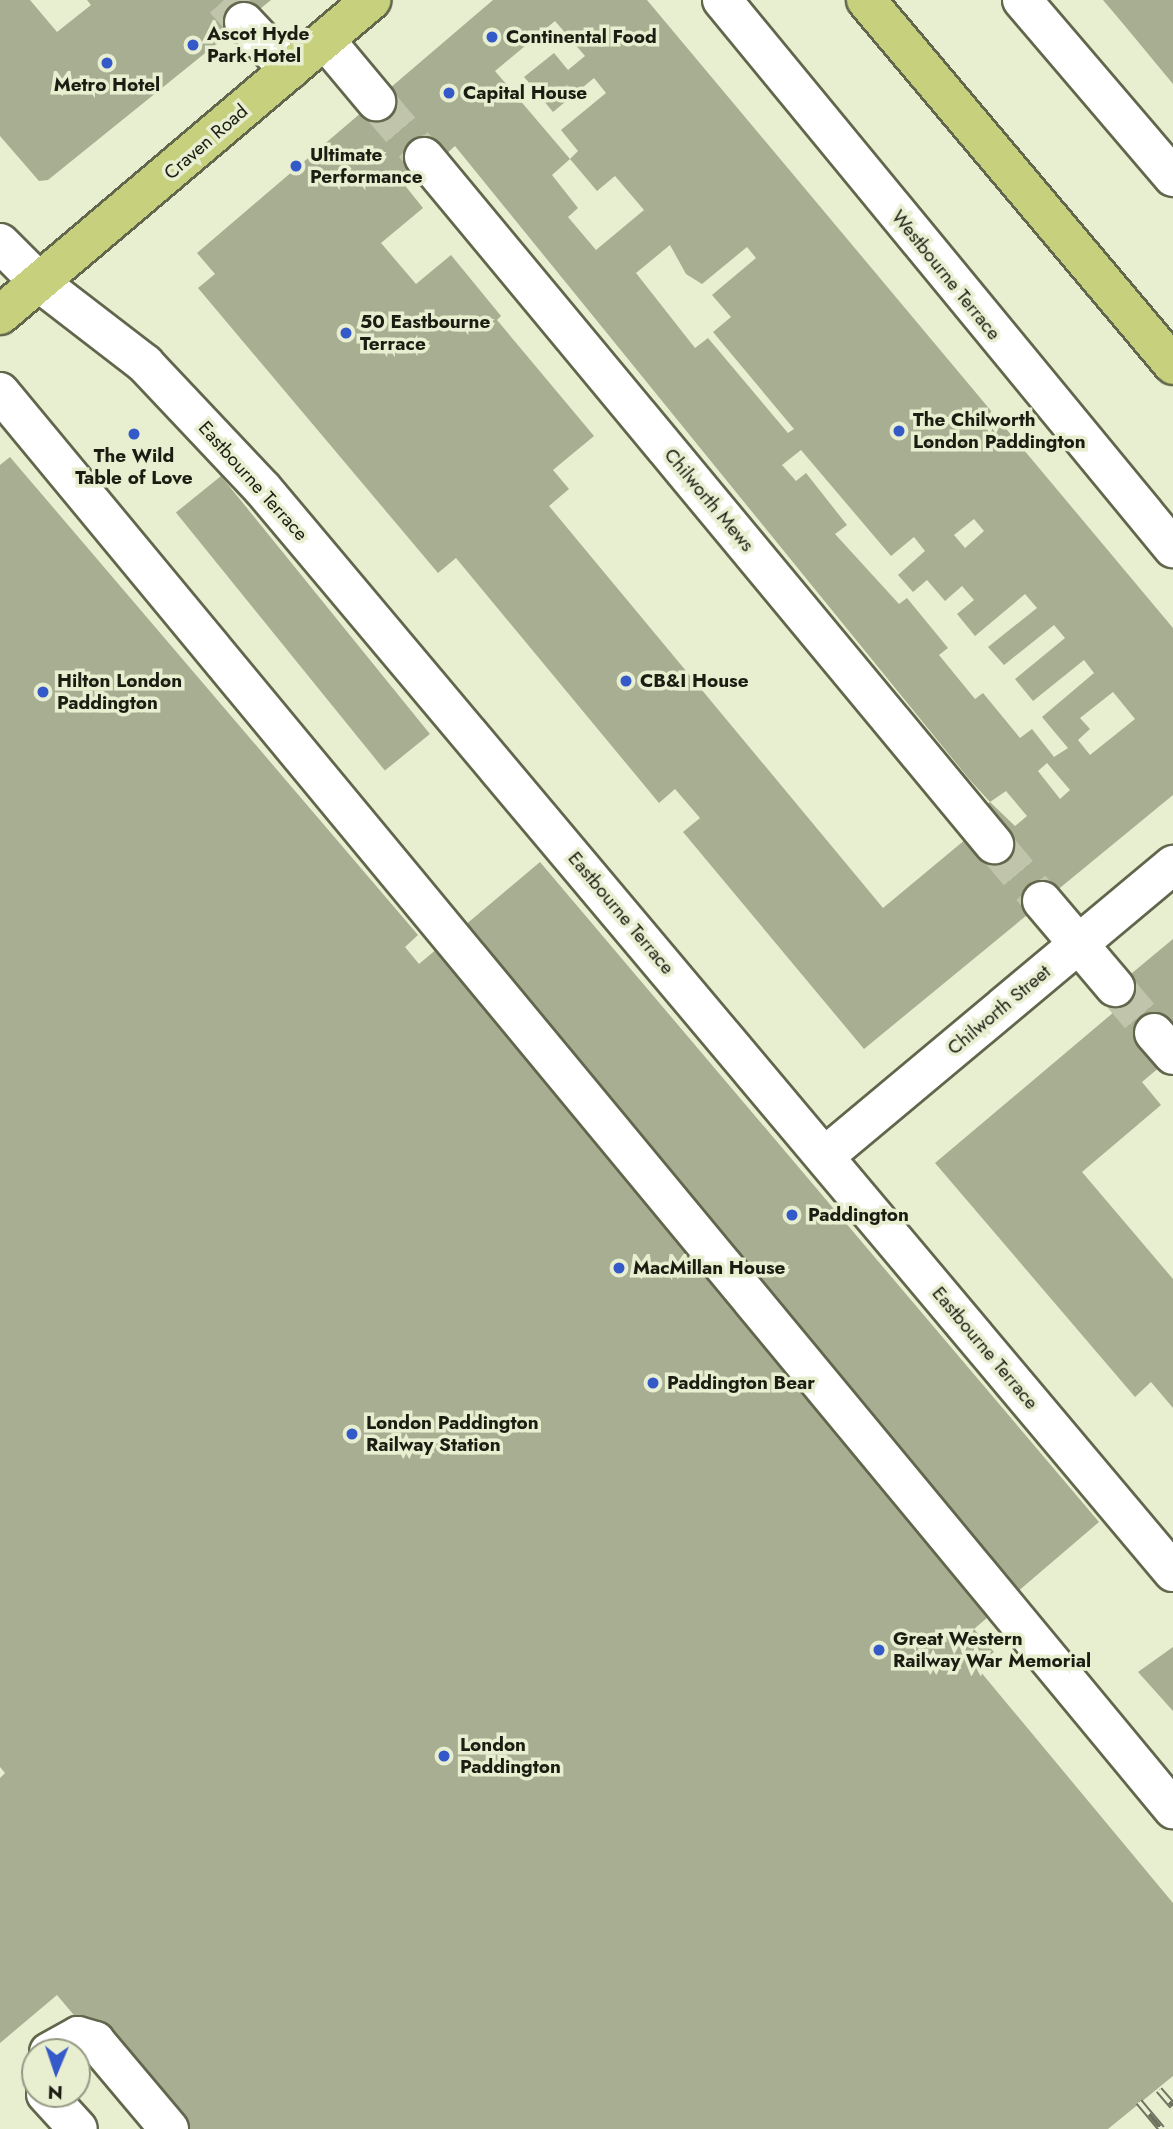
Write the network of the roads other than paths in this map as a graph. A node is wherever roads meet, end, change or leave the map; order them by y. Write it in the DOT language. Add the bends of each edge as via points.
graph roads {
  1 [pos="372,0"];
  2 [pos="722,0"];
  3 [pos="866,0"];
  4 [pos="1022,0"];
  5 [pos="244,22"];
  6 [pos="325,40"];
  7 [pos="289,70"];
  8 [pos="376,101"];
  9 [pos="424,157"];
  10 [pos="1173,177"];
  11 [pos="0,243"];
  12 [pos="40,283"];
  13 [pos="0,315"];
  14 [pos="1173,365"];
  15 [pos="0,392"];
  16 [pos="1173,548"];
  17 [pos="994,844"];
  18 [pos="1173,865"];
  19 [pos="1042,901"];
  20 [pos="1078,944"];
  21 [pos="1115,987"];
  22 [pos="825,1156"];
  23 [pos="1173,1572"];
  24 [pos="1173,1809"];
  25 [pos="91,2040"];
  26 [pos="59,2108"];
  27 [pos="78,2129"];
  28 [pos="169,2129"];
  1 -- 6 [label="main road, Craven Road"];
  2 -- 16 [label="street, Westbourne Terrace"];
  3 -- 14 [label="main road"];
  4 -- 10 [label="street"];
  5 -- 7 [label="street"];
  6 -- 7 [label="main road, Craven Road"];
  6 -- 8 [label="street"];
  7 -- 12 [label="main road, Craven Road"];
  9 -- 17 [label="street, Chilworth Mews"];
  11 -- 12 [label="street, Eastbourne Terrace"];
  12 -- 13 [label="main road, Craven Road"];
  12 -- 22 [label="street, Eastbourne Terrace" via="145,365 262,488"];
  15 -- 24 [label="street"];
  18 -- 20 [label="street, Chilworth Street"];
  19 -- 20 [label="street"];
  20 -- 21 [label="street"];
  20 -- 22 [label="street, Chilworth Street"];
  22 -- 23 [label="street, Eastbourne Terrace"];
  25 -- 28 [label="street"];
  26 -- 27 [label="street"];
}
